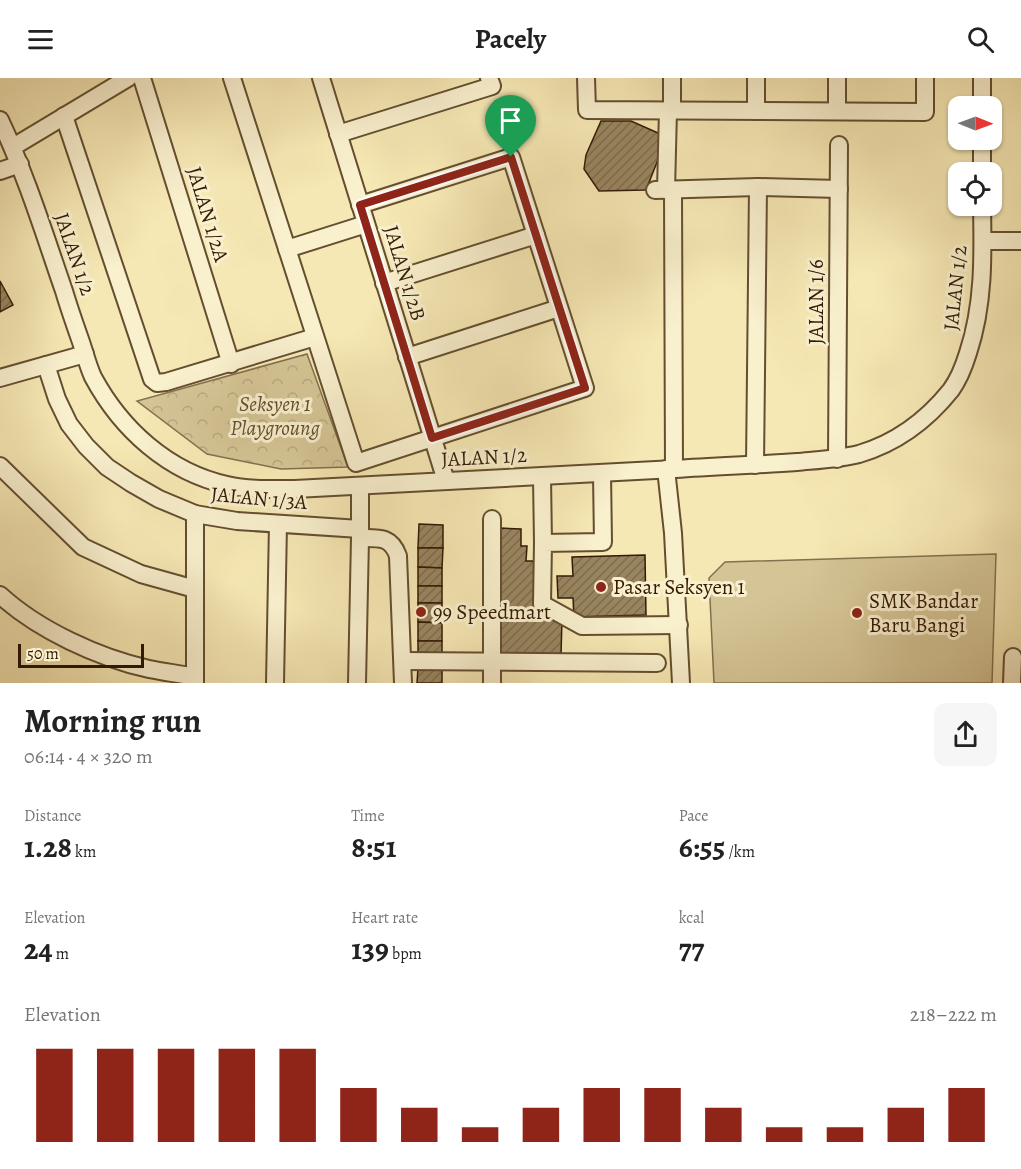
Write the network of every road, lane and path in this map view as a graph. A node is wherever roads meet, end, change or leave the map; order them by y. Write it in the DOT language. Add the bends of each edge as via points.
graph roads {
  1 [pos="128,78"];
  2 [pos="142,78"];
  3 [pos="232,78"];
  4 [pos="321,78"];
  5 [pos="586,78"];
  6 [pos="672,78"];
  7 [pos="756,78"];
  8 [pos="837,78"];
  9 [pos="925,78"];
  10 [pos="982,78"];
  11 [pos="491,82"];
  12 [pos="982,96"];
  13 [pos="670,110"];
  14 [pos="756,111"];
  15 [pos="837,111"];
  16 [pos="64,116"];
  17 [pos="0,120"];
  18 [pos="338,134"];
  19 [pos="839,145"];
  20 [pos="13,147"];
  21 [pos="511,157"];
  22 [pos="20,164"];
  23 [pos="0,171"];
  24 [pos="758,187"];
  25 [pos="839,189"];
  26 [pos="665,190"];
  27 [pos="360,205"];
  28 [pos="982,216"];
  29 [pos="366,224"];
  30 [pos="536,234"];
  31 [pos="983,241"];
  32 [pos="1021,241"];
  33 [pos="287,249"];
  34 [pos="384,283"];
  35 [pos="559,308"];
  36 [pos="315,337"];
  37 [pos="85,354"];
  38 [pos="407,357"];
  39 [pos="231,364"];
  40 [pos="46,365"];
  41 [pos="0,378"];
  42 [pos="432,438"];
  43 [pos="837,459"];
  44 [pos="755,465"];
  45 [pos="0,466"];
  46 [pos="670,469"];
  47 [pos="602,474"];
  48 [pos="542,477"];
  49 [pos="446,481"];
  50 [pos="360,486"];
  51 [pos="195,514"];
  52 [pos="492,519"];
  53 [pos="278,524"];
  54 [pos="360,533"];
  55 [pos="543,543"];
  56 [pos="195,589"];
  57 [pos="3,604"];
  58 [pos="679,625"];
  59 [pos="1013,657"];
  60 [pos="403,661"];
  61 [pos="492,662"];
  62 [pos="657,663"];
  63 [pos="195,680"];
  64 [pos="275,683"];
  65 [pos="357,683"];
  66 [pos="403,683"];
  67 [pos="492,683"];
  68 [pos="681,683"];
  69 [pos="1012,683"];
  1 -- 16 [label="street"];
  2 -- 39 [label="street, JALAN 1/2A"];
  3 -- 33 [label="street"];
  4 -- 18 [label="street, JALAN 1/2B"];
  5 -- 13 [label="street" via="587,110"];
  6 -- 13 [label="street"];
  7 -- 14 [label="street"];
  8 -- 15 [label="street"];
  9 -- 15 [label="street" via="925,112"];
  10 -- 12 [label="street"];
  11 -- 18 [label="street"];
  11 -- 21 [label="path"];
  13 -- 14 [label="street"];
  13 -- 26 [label="street"];
  14 -- 15 [label="street"];
  16 -- 20 [label="street"];
  16 -- 39 [label="street" via="152,379 166,382"];
  17 -- 20 [label="street, JALAN 1/2"];
  18 -- 27 [label="street, JALAN 1/2B"];
  19 -- 25 [label="street, JALAN 1/6"];
  20 -- 22 [label="street, JALAN 1/2"];
  21 -- 27 [label="street"];
  21 -- 30 [label="street"];
  22 -- 23 [label="street"];
  22 -- 37 [label="street, JALAN 1/2"];
  24 -- 25 [label="street"];
  24 -- 26 [label="street"];
  24 -- 44 [label="street"];
  25 -- 43 [label="street, JALAN 1/6"];
  26 -- 46 [label="street"];
  27 -- 29 [label="street, JALAN 1/2B"];
  28 -- 31 [label="street, JALAN 1/2"];
  29 -- 33 [label="street"];
  29 -- 34 [label="street, JALAN 1/2B"];
  30 -- 34 [label="street"];
  30 -- 35 [label="street"];
  31 -- 32 [label="street"];
  31 -- 43 [label="street, JALAN 1/2" via="975,332 964,367 952,388 934,409 897,438"];
  33 -- 36 [label="street"];
  34 -- 38 [label="street, JALAN 1/2B"];
  35 -- 38 [label="street"];
  35 -- 42 [label="street" via="585,388"];
  36 -- 39 [label="street"];
  36 -- 42 [label="street" via="356,463"];
  37 -- 40 [label="street"];
  37 -- 50 [label="street, JALAN 1/2" via="113,410 147,445 185,470 229,486"];
  38 -- 42 [label="street, JALAN 1/2B"];
  40 -- 41 [label="street"];
  40 -- 51 [label="street, JALAN 1/3A" via="69,424 106,467 159,499"];
  42 -- 49 [label="street, JALAN 1/2B"];
  43 -- 44 [label="street, JALAN 1/2"];
  44 -- 46 [label="street, JALAN 1/2"];
  45 -- 56 [label="street" via="83,547 141,574"];
  46 -- 47 [label="street, JALAN 1/2"];
  46 -- 58 [label="street"];
  47 -- 48 [label="street, JALAN 1/2"];
  47 -- 55 [label="street" via="603,542"];
  48 -- 49 [label="street, JALAN 1/2"];
  48 -- 55 [label="street"];
  49 -- 50 [label="street, JALAN 1/2"];
  50 -- 54 [label="street"];
  51 -- 53 [label="street, JALAN 1/3A"];
  51 -- 56 [label="street"];
  52 -- 61 [label="street"];
  53 -- 54 [label="street, JALAN 1/3A"];
  53 -- 64 [label="street"];
  54 -- 60 [label="street, JALAN 1/3A" via="392,543 398,556"];
  54 -- 65 [label="street"];
  55 -- 58 [label="street" via="542,604 582,626"];
  56 -- 63 [label="street"];
  57 -- 63 [label="street" via="99,654"];
  58 -- 68 [label="street"];
  59 -- 69 [label="street"];
  60 -- 61 [label="street"];
  60 -- 66 [label="street, JALAN 1/3A"];
  61 -- 62 [label="street"];
  61 -- 67 [label="street"];
}
